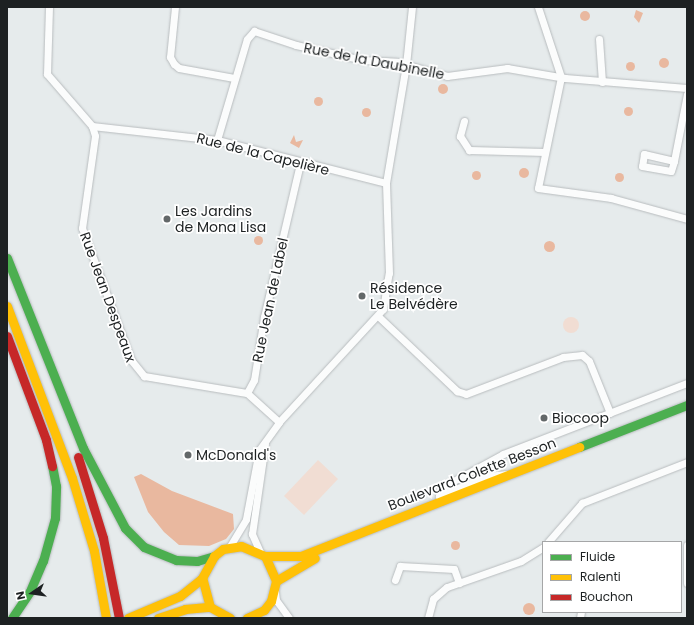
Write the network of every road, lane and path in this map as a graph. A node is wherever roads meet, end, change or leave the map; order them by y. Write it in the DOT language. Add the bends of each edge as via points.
graph roads {
  1 [pos="49,7"];
  2 [pos="175,7"];
  3 [pos="412,7"];
  4 [pos="538,7"];
  5 [pos="599,39"];
  6 [pos="406,65"];
  7 [pos="561,77"];
  8 [pos="234,78"];
  9 [pos="602,82"];
  10 [pos="687,88"];
  11 [pos="687,94"];
  12 [pos="464,121"];
  13 [pos="92,126"];
  14 [pos="216,140"];
  15 [pos="545,152"];
  16 [pos="674,160"];
  17 [pos="300,163"];
  18 [pos="386,183"];
  19 [pos="687,219"];
  20 [pos="7,258"];
  21 [pos="7,268"];
  22 [pos="7,306"];
  23 [pos="379,317"];
  24 [pos="7,336"];
  25 [pos="687,383"];
  26 [pos="248,393"];
  27 [pos="687,405"];
  28 [pos="687,411"];
  29 [pos="610,413"];
  30 [pos="279,422"];
  31 [pos="265,441"];
  32 [pos="491,462"];
  33 [pos="687,462"];
  34 [pos="511,474"];
  35 [pos="487,476"];
  36 [pos="439,496"];
  37 [pos="432,505"];
  38 [pos="549,541"];
  39 [pos="230,546"];
  40 [pos="687,546"];
  41 [pos="542,547"];
  42 [pos="263,554"];
  43 [pos="214,556"];
  44 [pos="202,578"];
  45 [pos="395,580"];
  46 [pos="459,583"];
  47 [pos="687,584"];
  48 [pos="276,585"];
  49 [pos="210,607"];
  50 [pos="254,617"];
  51 [pos="12,618"];
  52 [pos="106,618"];
  53 [pos="119,618"];
  54 [pos="128,618"];
  55 [pos="158,618"];
  56 [pos="230,618"];
  57 [pos="289,618"];
  58 [pos="428,618"];
  1 -- 13 [label="street" via="47,74"];
  2 -- 8 [label="street" via="170,57 174,64 179,68"];
  3 -- 6 [label="street"];
  4 -- 7 [label="street"];
  5 -- 9 [label="street"];
  6 -- 7 [label="street, Rue de la Daubinelle" via="447,76 507,68"];
  6 -- 8 [label="street, Rue de la Daubinelle" via="296,45 254,31 247,39"];
  6 -- 18 [label="street"];
  7 -- 9 [label="street, Rue de la Daubinelle"];
  7 -- 15 [label="street"];
  8 -- 14 [label="street"];
  9 -- 10 [label="street, Rue de la Daubinelle"];
  11 -- 16 [label="street"];
  12 -- 15 [label="street" via="460,136 469,150"];
  13 -- 14 [label="street, Rue de la Capelière"];
  13 -- 26 [label="street, Rue Jean Despeaux" via="95,136 82,228 136,370 144,376"];
  14 -- 17 [label="street, Rue de la Capelière"];
  15 -- 19 [label="street" via="538,188 611,198"];
  17 -- 18 [label="street, Rue de la Capelière"];
  17 -- 26 [label="street, Rue Jean de Label" via="264,317 254,380"];
  18 -- 23 [label="street" via="389,280"];
  20 -- 43 [label="main road" via="83,448 125,528 144,547 170,558 197,561"];
  21 -- 53 [label="main road" via="91,496"];
  22 -- 52 [label="main road" via="72,478 94,551"];
  23 -- 29 [label="street" via="457,391 466,394 563,357 582,355 589,361"];
  23 -- 30 [label="street"];
  24 -- 51 [label="main road" via="46,440 54,470 56,503 44,561 30,591"];
  25 -- 29 [label="street"];
  26 -- 30 [label="street"];
  27 -- 34 [label="main road, Boulevard Colette Besson"];
  28 -- 48 [label="main road, Boulevard Colette Besson" via="304,562"];
  29 -- 32 [label="street" via="503,454"];
  30 -- 31 [label="street"];
  31 -- 39 [label="street" via="255,460 246,519"];
  31 -- 42 [label="street" via="252,534"];
  32 -- 35 [label="street"];
  32 -- 36 [label="street" via="446,485"];
  33 -- 38 [label="street" via="582,503"];
  34 -- 35 [label="street"];
  34 -- 37 [label="main road, Boulevard Colette Besson"];
  35 -- 36 [label="street"];
  36 -- 37 [label="street"];
  37 -- 42 [label="main road, Boulevard Colette Besson" via="302,556"];
  39 -- 42 [label="main road, Boulevard Colette Besson"];
  39 -- 43 [label="main road"];
  40 -- 47 [label="street"];
  41 -- 46 [label="street" via="521,562"];
  42 -- 48 [label="main road"];
  43 -- 44 [label="main road"];
  44 -- 49 [label="main road"];
  44 -- 54 [label="main road" via="192,589"];
  45 -- 46 [label="street" via="400,566 454,569"];
  46 -- 58 [label="street" via="433,599"];
  48 -- 50 [label="main road" via="264,610"];
  48 -- 57 [label="street" via="276,600"];
  49 -- 55 [label="main road" via="185,610"];
  49 -- 56 [label="main road"];
}
